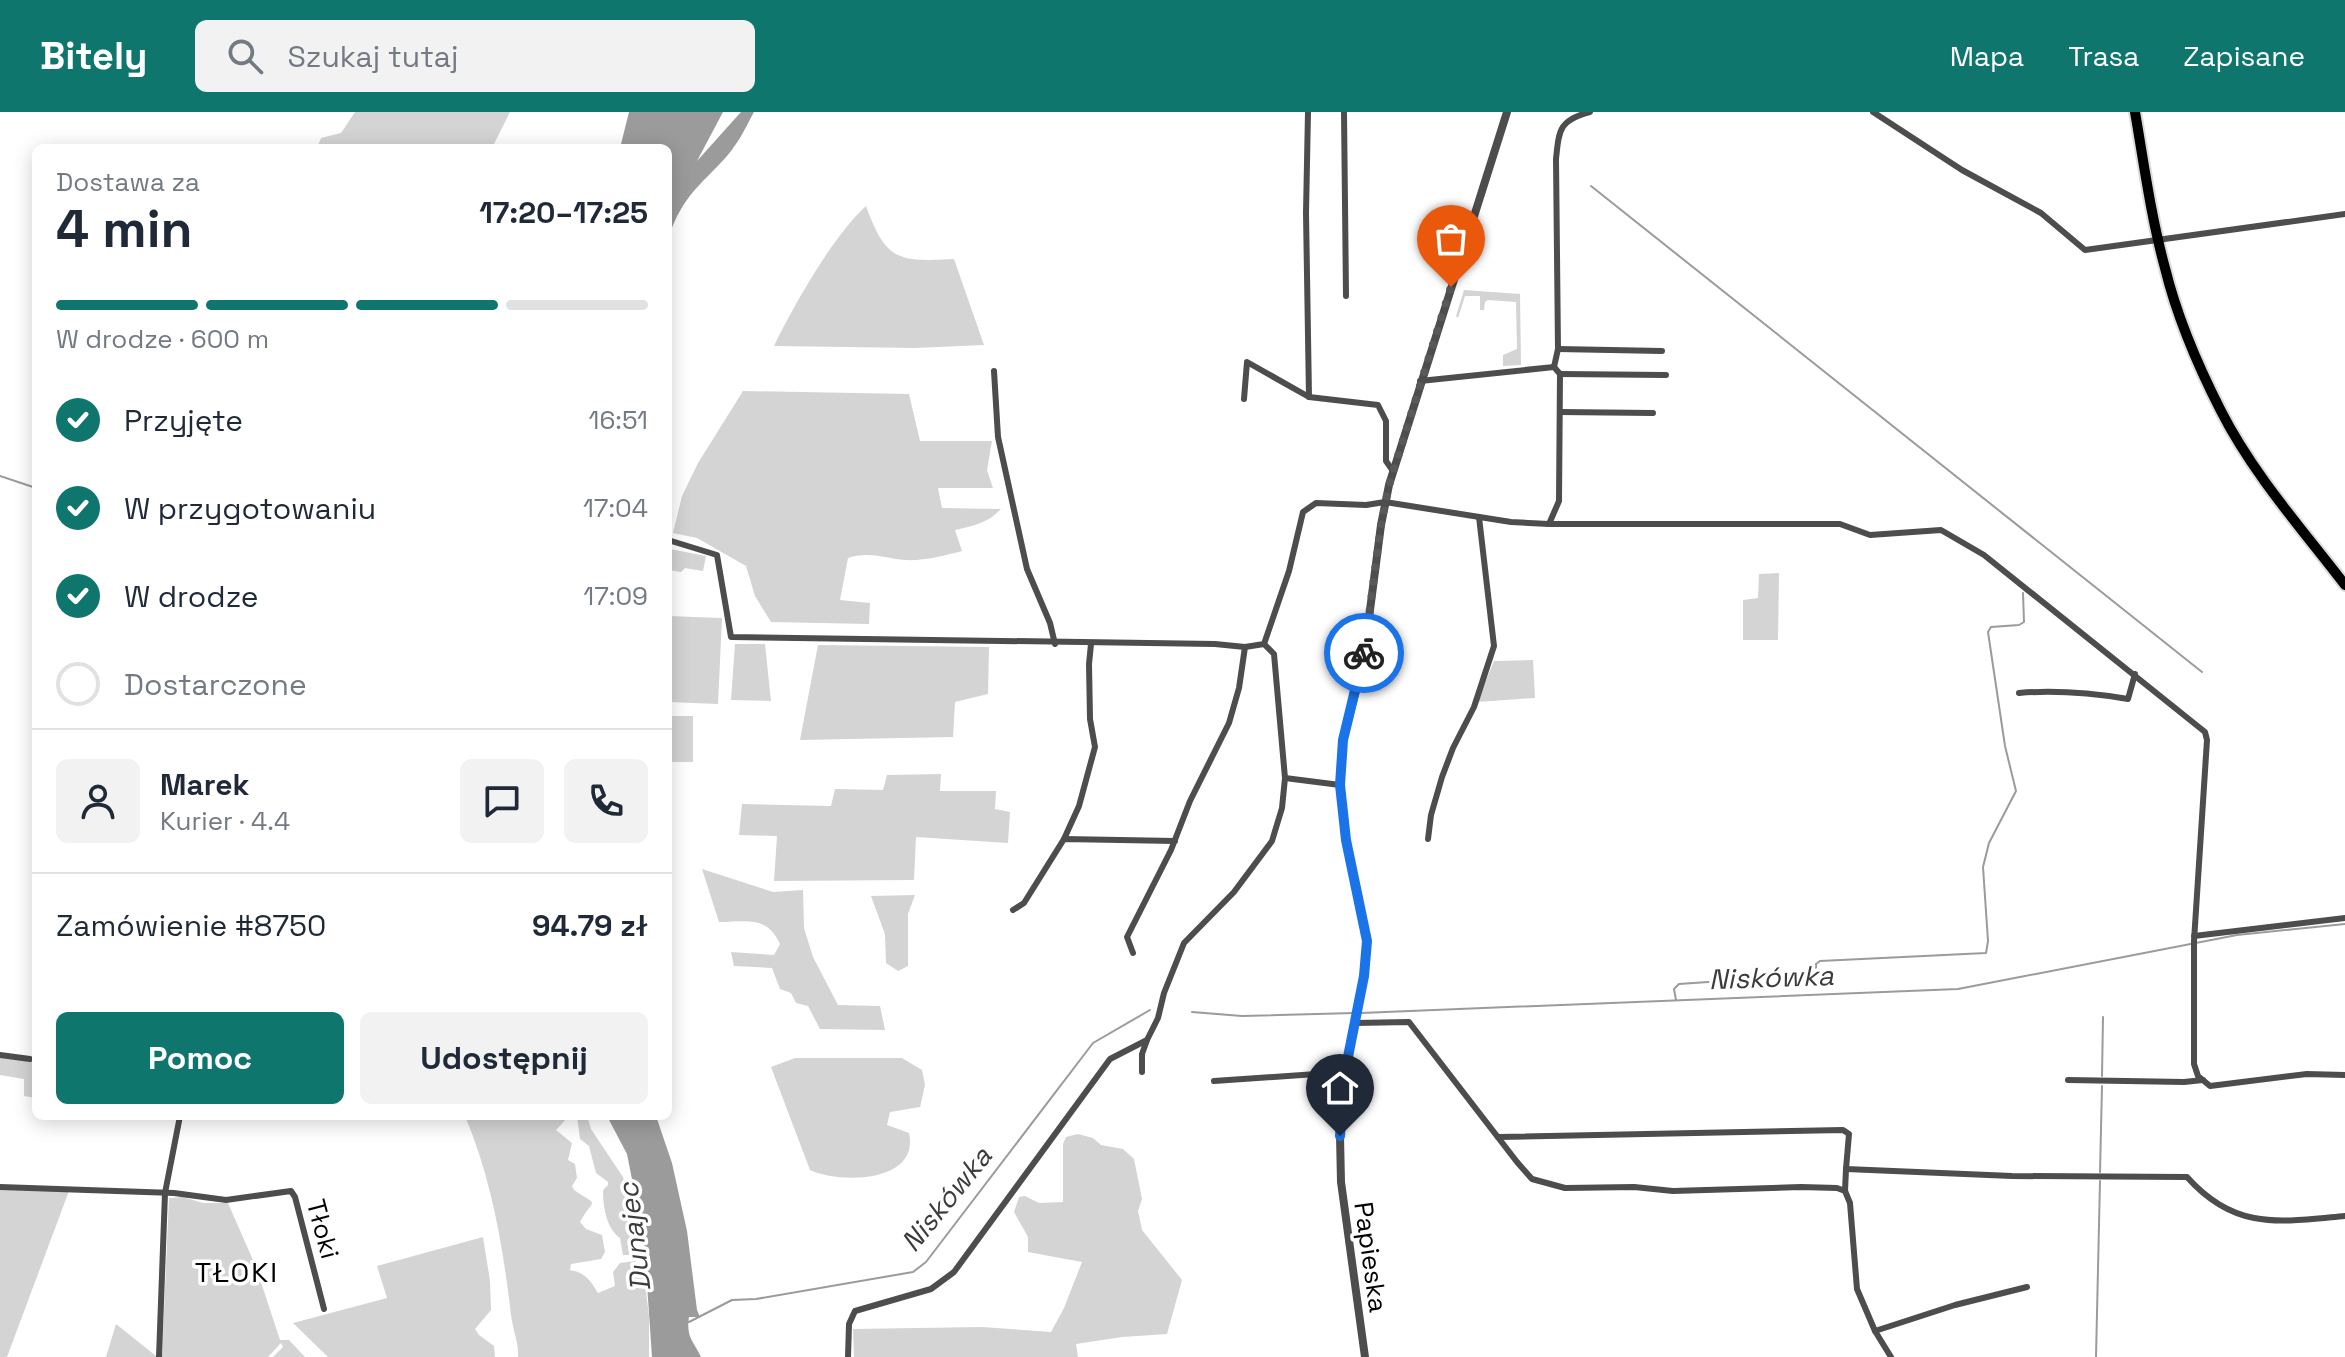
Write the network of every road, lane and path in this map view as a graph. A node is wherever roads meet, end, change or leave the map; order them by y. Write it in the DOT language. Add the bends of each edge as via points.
graph roads {
  1 [pos="1308,112"];
  2 [pos="1344,112"];
  3 [pos="1507,112"];
  4 [pos="1590,112"];
  5 [pos="1873,112"];
  6 [pos="2135,112"];
  7 [pos="2345,214"];
  8 [pos="2158,240"];
  9 [pos="1346,296"];
  10 [pos="1558,349"];
  11 [pos="1662,351"];
  12 [pos="1554,367"];
  13 [pos="994,371"];
  14 [pos="1560,374"];
  15 [pos="1666,375"];
  16 [pos="1420,381"];
  17 [pos="1309,397"];
  18 [pos="1244,399"];
  19 [pos="1560,412"];
  20 [pos="1653,413"];
  21 [pos="1393,471"];
  22 [pos="1385,502"];
  23 [pos="1479,517"];
  24 [pos="1549,524"];
  25 [pos="672,541"];
  26 [pos="2345,585"];
  27 [pos="1055,644"];
  28 [pos="1091,644"];
  29 [pos="1264,644"];
  30 [pos="1245,647"];
  31 [pos="2135,674"];
  32 [pos="2019,693"];
  33 [pos="1285,778"];
  34 [pos="1340,785"];
  35 [pos="1064,839"];
  36 [pos="1428,839"];
  37 [pos="1175,841"];
  38 [pos="1013,910"];
  39 [pos="2345,918"];
  40 [pos="2194,938"];
  41 [pos="1133,953"];
  42 [pos="1355,1022"];
  43 [pos="1147,1040"];
  44 [pos="0,1055"];
  45 [pos="30,1059"];
  46 [pos="1142,1072"];
  47 [pos="1345,1072"];
  48 [pos="2345,1075"];
  49 [pos="2068,1080"];
  50 [pos="2203,1080"];
  51 [pos="1214,1081"];
  52 [pos="179,1120"];
  53 [pos="1498,1137"];
  54 [pos="1846,1169"];
  55 [pos="0,1187"];
  56 [pos="1845,1191"];
  57 [pos="165,1193"];
  58 [pos="2345,1216"];
  59 [pos="2027,1287"];
  60 [pos="324,1309"];
  61 [pos="1875,1331"];
  62 [pos="159,1357"];
  63 [pos="848,1357"];
  64 [pos="1365,1357"];
  65 [pos="1891,1357"];
  1 -- 17 [label="street"];
  2 -- 9 [label="street"];
  3 -- 16 [label="street, Papieska"];
  4 -- 10 [label="street" via="1564,124 1557,147"];
  5 -- 8 [label="street" via="2041,213 2085,250"];
  6 -- 8 [label="main road"];
  7 -- 8 [label="street"];
  8 -- 26 [label="main road" via="2185,330 2221,411 2265,481"];
  10 -- 11 [label="street"];
  10 -- 12 [label="street"];
  12 -- 14 [label="street"];
  12 -- 16 [label="street"];
  13 -- 27 [label="street" via="998,437 1027,569"];
  14 -- 15 [label="street"];
  14 -- 19 [label="street"];
  16 -- 21 [label="street, Papieska"];
  17 -- 18 [label="street" via="1247,362"];
  17 -- 21 [label="street" via="1378,405 1386,421 1386,461"];
  19 -- 20 [label="street"];
  19 -- 24 [label="street" via="1559,501"];
  21 -- 22 [label="street, Papieska"];
  22 -- 23 [label="street"];
  22 -- 29 [label="street" via="1316,503 1303,512"];
  22 -- 34 [label="street, Papieska" via="1363,664 1343,740"];
  23 -- 24 [label="street"];
  23 -- 36 [label="street" via="1494,646 1442,777"];
  24 -- 31 [label="street" via="1840,524 1870,535 1941,530 1984,555"];
  25 -- 27 [label="street" via="717,555 731,637"];
  27 -- 28 [label="street"];
  28 -- 30 [label="street"];
  28 -- 35 [label="street" via="1095,747"];
  29 -- 30 [label="street"];
  29 -- 33 [label="street" via="1274,654"];
  30 -- 37 [label="street" via="1229,723"];
  31 -- 32 [label="street" via="2128,699 2048,690"];
  31 -- 40 [label="street" via="2206,735"];
  33 -- 34 [label="street"];
  33 -- 43 [label="street" via="1272,841 1234,892 1184,943"];
  34 -- 42 [label="street, Papieska" via="1366,929"];
  35 -- 37 [label="street"];
  35 -- 38 [label="street" via="1024,903"];
  37 -- 41 [label="street" via="1127,937"];
  39 -- 40 [label="street"];
  40 -- 50 [label="street" via="2194,1064"];
  42 -- 47 [label="street, Papieska"];
  42 -- 53 [label="street" via="1409,1022"];
  43 -- 46 [label="street"];
  43 -- 63 [label="street" via="1110,1059 954,1272 931,1289 855,1311"];
  44 -- 45 [label="street"];
  47 -- 51 [label="street"];
  47 -- 64 [label="street, Papieska" via="1341,1182"];
  48 -- 50 [label="street" via="2307,1074 2210,1086"];
  49 -- 50 [label="street"];
  52 -- 57 [label="street"];
  53 -- 54 [label="street" via="1843,1130 1849,1134"];
  53 -- 56 [label="street" via="1532,1179 1557,1187"];
  54 -- 56 [label="street"];
  54 -- 58 [label="street" via="2187,1177 2206,1198 2266,1222"];
  55 -- 57 [label="street, Tłoki"];
  56 -- 61 [label="street" via="1857,1289"];
  57 -- 60 [label="street, Tłoki" via="226,1200 291,1191"];
  57 -- 62 [label="street"];
  59 -- 61 [label="street"];
  61 -- 65 [label="street"];
}
